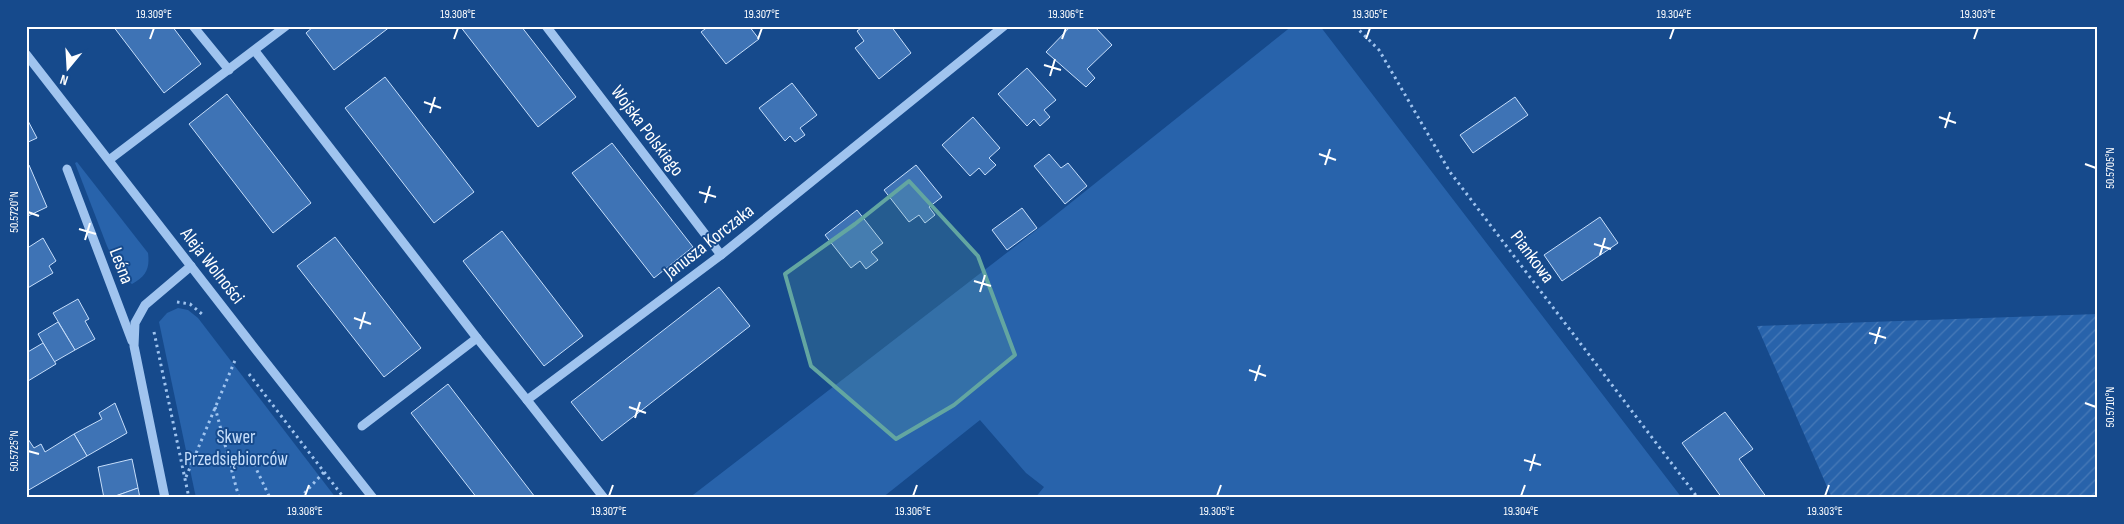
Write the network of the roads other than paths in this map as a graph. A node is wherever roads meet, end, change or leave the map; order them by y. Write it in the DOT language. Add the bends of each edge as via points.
graph roads {
  1 [pos="194,26"];
  2 [pos="286,26"];
  3 [pos="546,26"];
  4 [pos="1004,26"];
  5 [pos="255,50"];
  6 [pos="26,54"];
  7 [pos="229,70"];
  8 [pos="109,160"];
  9 [pos="67,168"];
  10 [pos="721,255"];
  11 [pos="191,266"];
  12 [pos="477,338"];
  13 [pos="134,346"];
  14 [pos="527,400"];
  15 [pos="362,426"];
  16 [pos="165,498"];
  17 [pos="373,498"];
  18 [pos="604,498"];
  1 -- 7 [label="street"];
  2 -- 5 [label="street"];
  3 -- 10 [label="street, Wojska Polskiego"];
  4 -- 10 [label="street, Janusza Korczaka"];
  5 -- 7 [label="street"];
  5 -- 12 [label="street"];
  6 -- 8 [label="street, Aleja Wolności"];
  7 -- 8 [label="street"];
  8 -- 11 [label="street, Aleja Wolności"];
  9 -- 13 [label="street, Leśna"];
  10 -- 14 [label="street, Janusza Korczaka"];
  11 -- 13 [label="street, Leśna" via="145,305 135,323"];
  11 -- 17 [label="street, Aleja Wolności"];
  12 -- 14 [label="street"];
  12 -- 15 [label="street"];
  13 -- 16 [label="street, Leśna"];
  14 -- 18 [label="street"];
}
